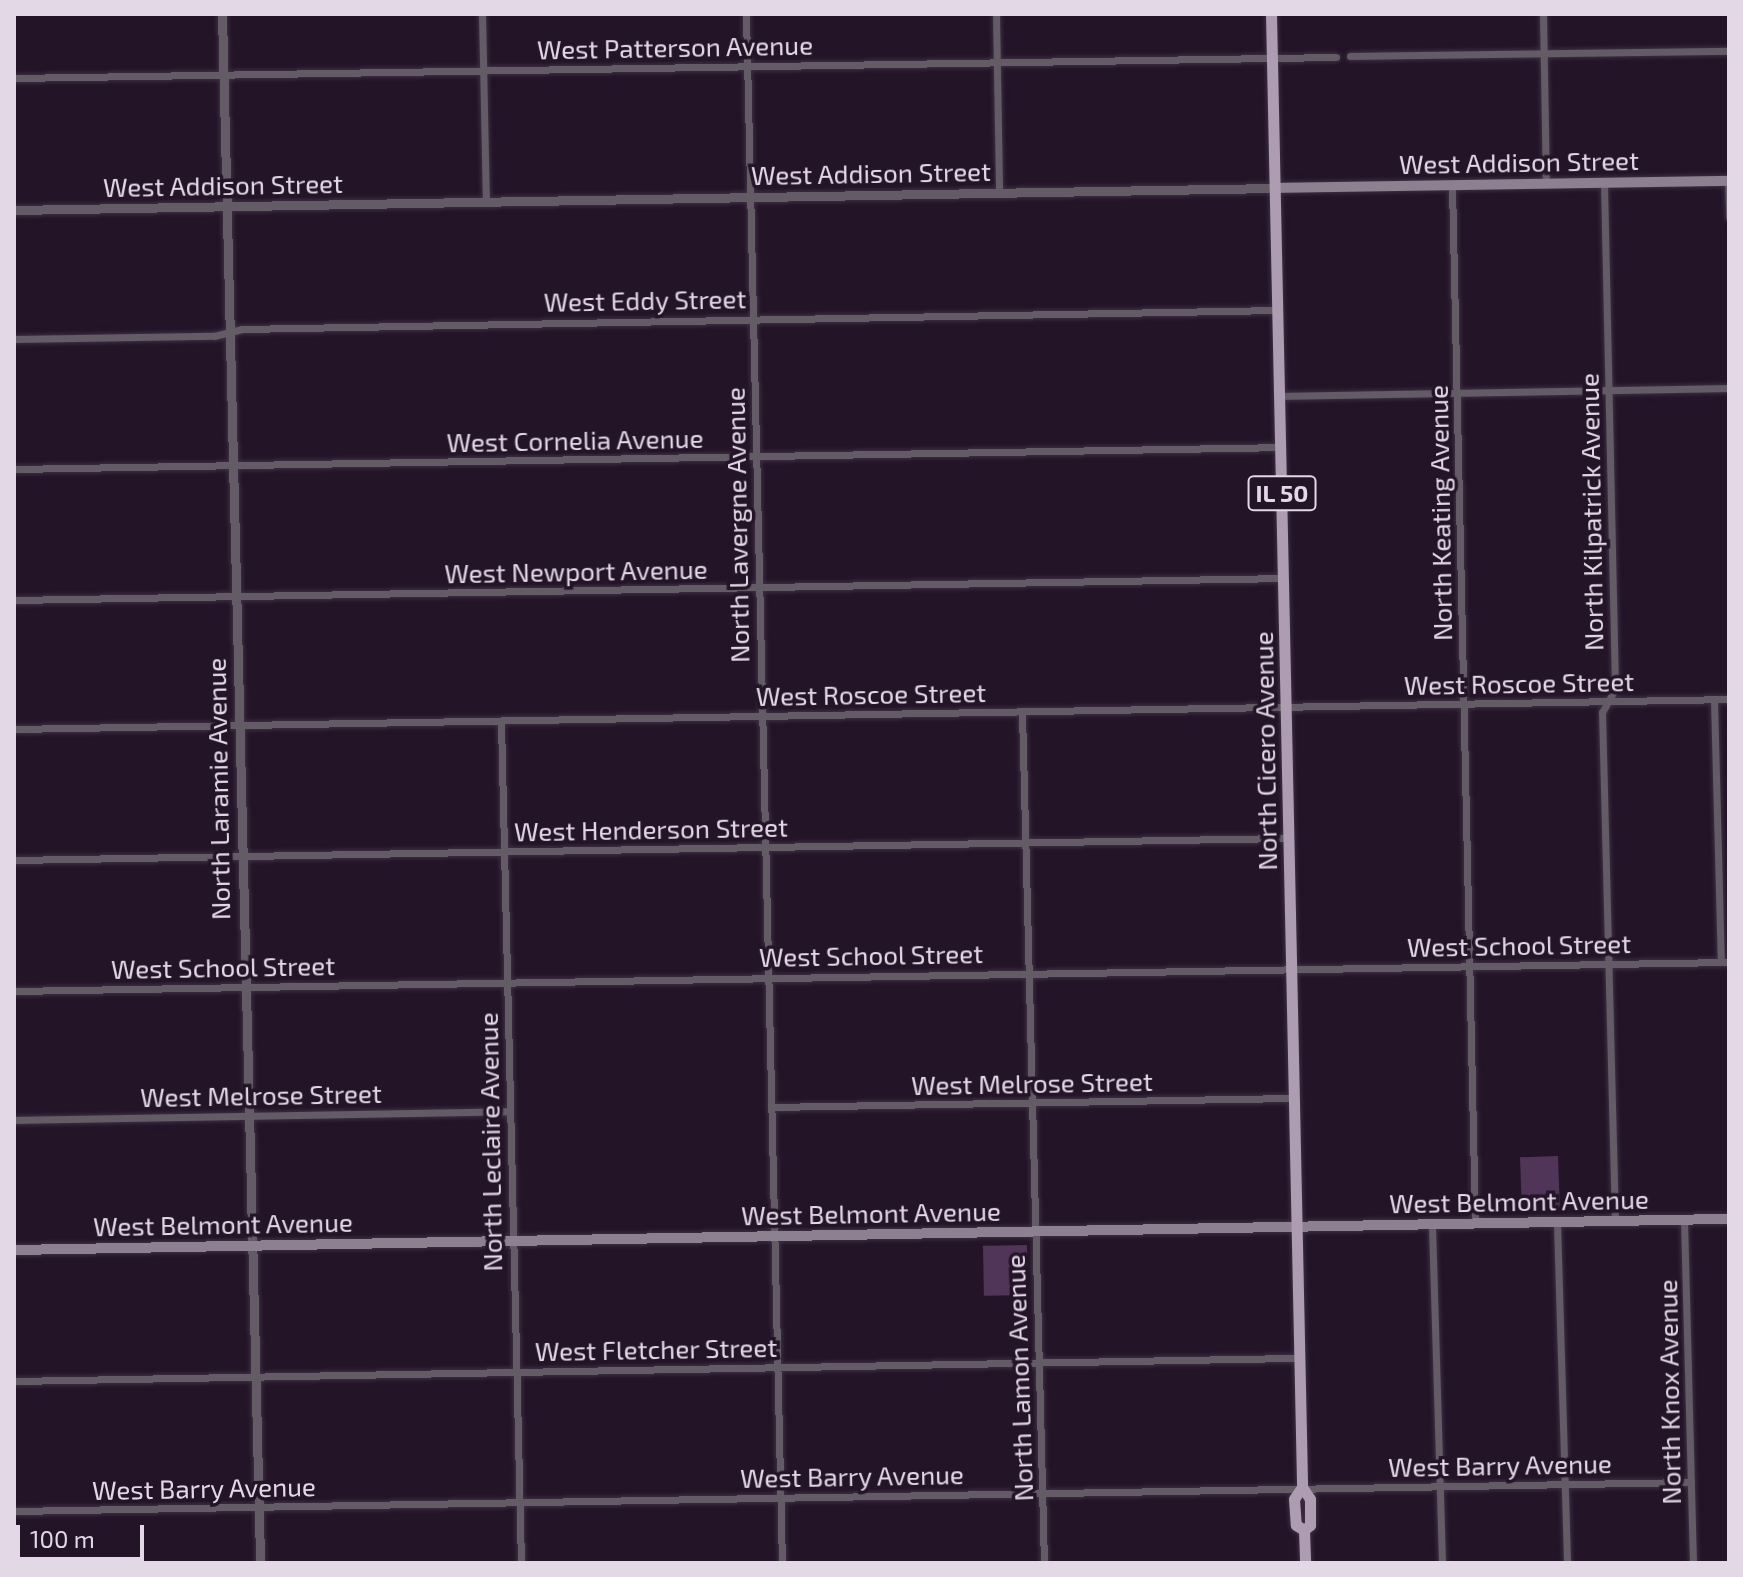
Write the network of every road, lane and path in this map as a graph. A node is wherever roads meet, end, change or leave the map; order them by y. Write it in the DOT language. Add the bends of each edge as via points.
graph roads {
  1 [pos="222,14"];
  2 [pos="482,14"];
  3 [pos="746,14"];
  4 [pos="996,14"];
  5 [pos="1271,14"];
  6 [pos="1543,14"];
  7 [pos="1729,51"];
  8 [pos="1544,53"];
  9 [pos="1350,56"];
  10 [pos="1336,57"];
  11 [pos="1272,58"];
  12 [pos="997,62"];
  13 [pos="747,66"];
  14 [pos="483,70"];
  15 [pos="223,75"];
  16 [pos="14,78"];
  17 [pos="1729,181"];
  18 [pos="1604,183"];
  19 [pos="1546,184"];
  20 [pos="1452,185"];
  21 [pos="1275,188"];
  22 [pos="999,193"];
  23 [pos="750,197"];
  24 [pos="486,202"];
  25 [pos="226,207"];
  26 [pos="14,210"];
  27 [pos="1729,217"];
  28 [pos="1278,310"];
  29 [pos="753,318"];
  30 [pos="229,332"];
  31 [pos="14,339"];
  32 [pos="1729,388"];
  33 [pos="1609,390"];
  34 [pos="1457,392"];
  35 [pos="1280,396"];
  36 [pos="1281,447"];
  37 [pos="756,457"];
  38 [pos="232,466"];
  39 [pos="14,469"];
  40 [pos="1283,578"];
  41 [pos="759,587"];
  42 [pos="236,597"];
  43 [pos="14,600"];
  44 [pos="1729,699"];
  45 [pos="1714,700"];
  46 [pos="1608,701"];
  47 [pos="1464,704"];
  48 [pos="1286,707"];
  49 [pos="1022,712"];
  50 [pos="762,716"];
  51 [pos="501,721"];
  52 [pos="239,725"];
  53 [pos="14,729"];
  54 [pos="1289,838"];
  55 [pos="1025,843"];
  56 [pos="765,847"];
  57 [pos="504,852"];
  58 [pos="242,856"];
  59 [pos="14,860"];
  60 [pos="1725,962"];
  61 [pos="1609,963"];
  62 [pos="1470,965"];
  63 [pos="1291,969"];
  64 [pos="1028,973"];
  65 [pos="768,977"];
  66 [pos="506,981"];
  67 [pos="245,987"];
  68 [pos="14,991"];
  69 [pos="1294,1098"];
  70 [pos="1031,1103"];
  71 [pos="771,1107"];
  72 [pos="509,1111"];
  73 [pos="248,1115"];
  74 [pos="14,1120"];
  75 [pos="1729,1219"];
  76 [pos="1684,1220"];
  77 [pos="1615,1221"];
  78 [pos="1557,1223"];
  79 [pos="1475,1224"];
  80 [pos="1432,1225"];
  81 [pos="1296,1227"];
  82 [pos="1034,1232"];
  83 [pos="774,1237"];
  84 [pos="511,1241"];
  85 [pos="251,1246"];
  86 [pos="14,1250"];
  87 [pos="1298,1358"];
  88 [pos="1038,1363"];
  89 [pos="777,1368"];
  90 [pos="515,1371"];
  91 [pos="255,1375"];
  92 [pos="14,1381"];
  93 [pos="1691,1482"];
  94 [pos="1565,1484"];
  95 [pos="1440,1485"];
  96 [pos="1302,1487"];
  97 [pos="1042,1493"];
  98 [pos="781,1497"];
  99 [pos="519,1502"];
  100 [pos="259,1507"];
  101 [pos="14,1511"];
  102 [pos="260,1563"];
  103 [pos="521,1563"];
  104 [pos="782,1563"];
  105 [pos="1044,1563"];
  106 [pos="1305,1563"];
  107 [pos="1442,1563"];
  108 [pos="1567,1563"];
  109 [pos="1693,1563"];
  1 -- 15 [label="street, North Laramie Avenue"];
  2 -- 14 [label="street"];
  3 -- 13 [label="street, North Lavergne Avenue"];
  4 -- 12 [label="street"];
  5 -- 11 [label="main road, North Cicero Avenue / IL 50"];
  6 -- 8 [label="street"];
  7 -- 8 [label="street"];
  8 -- 9 [label="street"];
  8 -- 19 [label="street"];
  10 -- 11 [label="street, West Patterson Avenue"];
  11 -- 12 [label="street, West Patterson Avenue"];
  11 -- 21 [label="main road, North Cicero Avenue / IL 50"];
  12 -- 13 [label="street, West Patterson Avenue"];
  12 -- 22 [label="street"];
  13 -- 14 [label="street, West Patterson Avenue"];
  13 -- 23 [label="street, North Lavergne Avenue"];
  14 -- 15 [label="street, West Patterson Avenue"];
  14 -- 24 [label="street"];
  15 -- 16 [label="street, West Patterson Avenue"];
  15 -- 25 [label="street, North Laramie Avenue"];
  17 -- 18 [label="main road, West Addison Street"];
  17 -- 27 [label="street"];
  18 -- 19 [label="main road, West Addison Street"];
  18 -- 33 [label="street, North Kilpatrick Avenue"];
  19 -- 20 [label="main road, West Addison Street"];
  20 -- 21 [label="main road, West Addison Street"];
  20 -- 34 [label="street, North Keating Avenue"];
  21 -- 22 [label="street, West Addison Street"];
  21 -- 28 [label="main road, North Cicero Avenue / IL 50"];
  22 -- 23 [label="street, West Addison Street"];
  23 -- 24 [label="street, West Addison Street"];
  23 -- 29 [label="street, North Lavergne Avenue"];
  24 -- 25 [label="street, West Addison Street"];
  25 -- 26 [label="street, West Addison Street"];
  25 -- 30 [label="street, North Laramie Avenue"];
  28 -- 29 [label="street, West Eddy Street"];
  28 -- 35 [label="main road, North Cicero Avenue / IL 50"];
  29 -- 30 [label="street, West Eddy Street"];
  29 -- 37 [label="street, North Lavergne Avenue"];
  30 -- 31 [label="street, West Eddy Street"];
  30 -- 38 [label="street, North Laramie Avenue"];
  32 -- 33 [label="street"];
  33 -- 34 [label="street"];
  33 -- 46 [label="street, North Kilpatrick Avenue" via="1615,689"];
  34 -- 35 [label="street"];
  34 -- 47 [label="street, North Keating Avenue"];
  35 -- 36 [label="main road, North Cicero Avenue / IL 50"];
  36 -- 37 [label="street, West Cornelia Avenue"];
  36 -- 40 [label="main road, North Cicero Avenue / IL 50"];
  37 -- 38 [label="street, West Cornelia Avenue"];
  37 -- 41 [label="street, North Lavergne Avenue"];
  38 -- 39 [label="street, West Cornelia Avenue"];
  38 -- 42 [label="street, North Laramie Avenue"];
  40 -- 41 [label="street, West Newport Avenue"];
  40 -- 48 [label="main road, North Cicero Avenue / IL 50"];
  41 -- 42 [label="street, West Newport Avenue"];
  41 -- 50 [label="street, North Lavergne Avenue"];
  42 -- 43 [label="street, West Newport Avenue"];
  42 -- 52 [label="street, North Laramie Avenue"];
  44 -- 45 [label="street, West Roscoe Street"];
  45 -- 46 [label="street, West Roscoe Street"];
  45 -- 60 [label="street"];
  46 -- 47 [label="street, West Roscoe Street"];
  46 -- 61 [label="street, North Kilpatrick Avenue" via="1602,712"];
  47 -- 48 [label="street, West Roscoe Street"];
  47 -- 62 [label="street, North Keating Avenue"];
  48 -- 49 [label="street, West Roscoe Street"];
  48 -- 54 [label="main road, North Cicero Avenue / IL 50"];
  49 -- 50 [label="street, West Roscoe Street"];
  49 -- 55 [label="street, North Lamon Avenue"];
  50 -- 51 [label="street, West Roscoe Street"];
  50 -- 56 [label="street, North Lavergne Avenue"];
  51 -- 52 [label="street, West Roscoe Street"];
  51 -- 57 [label="street, North Leclaire Avenue"];
  52 -- 53 [label="street, West Roscoe Street"];
  52 -- 58 [label="street, North Laramie Avenue"];
  54 -- 55 [label="street, West Henderson Street"];
  54 -- 63 [label="main road, North Cicero Avenue / IL 50"];
  55 -- 56 [label="street, West Henderson Street"];
  55 -- 64 [label="street, North Lamon Avenue"];
  56 -- 57 [label="street, West Henderson Street"];
  56 -- 65 [label="street, North Lavergne Avenue"];
  57 -- 58 [label="street, West Henderson Street"];
  57 -- 66 [label="street, North Leclaire Avenue"];
  58 -- 59 [label="street, West Henderson Street"];
  58 -- 67 [label="street, North Laramie Avenue"];
  60 -- 61 [label="street, West School Street"];
  61 -- 62 [label="street, West School Street"];
  61 -- 77 [label="street, North Kilpatrick Avenue"];
  62 -- 63 [label="street, West School Street"];
  62 -- 79 [label="street, North Keating Avenue"];
  63 -- 64 [label="street, West School Street"];
  63 -- 69 [label="main road, North Cicero Avenue / IL 50"];
  64 -- 65 [label="street, West School Street"];
  64 -- 70 [label="street, North Lamon Avenue"];
  65 -- 66 [label="street, West School Street"];
  65 -- 71 [label="street, North Lavergne Avenue"];
  66 -- 67 [label="street, West School Street"];
  66 -- 72 [label="street, North Leclaire Avenue"];
  67 -- 68 [label="street, West School Street"];
  67 -- 73 [label="street, North Laramie Avenue"];
  69 -- 70 [label="street, West Melrose Street"];
  69 -- 81 [label="main road, North Cicero Avenue / IL 50"];
  70 -- 71 [label="street, West Melrose Street"];
  70 -- 82 [label="street, North Lamon Avenue"];
  71 -- 83 [label="street, North Lavergne Avenue"];
  72 -- 73 [label="street, West Melrose Street"];
  72 -- 84 [label="street, North Leclaire Avenue"];
  73 -- 74 [label="street, West Melrose Street"];
  73 -- 85 [label="street, North Laramie Avenue"];
  75 -- 76 [label="main road, West Belmont Avenue"];
  76 -- 77 [label="main road, West Belmont Avenue"];
  76 -- 93 [label="street, North Knox Avenue"];
  77 -- 78 [label="main road, West Belmont Avenue"];
  78 -- 79 [label="main road, West Belmont Avenue"];
  78 -- 94 [label="street"];
  79 -- 80 [label="main road, West Belmont Avenue"];
  80 -- 81 [label="main road, West Belmont Avenue"];
  80 -- 95 [label="street"];
  81 -- 82 [label="main road, West Belmont Avenue"];
  81 -- 87 [label="main road, North Cicero Avenue / IL 50"];
  82 -- 83 [label="main road, West Belmont Avenue"];
  82 -- 88 [label="street, North Lamon Avenue"];
  83 -- 84 [label="main road, West Belmont Avenue"];
  83 -- 89 [label="street, North Lavergne Avenue"];
  84 -- 85 [label="main road, West Belmont Avenue"];
  84 -- 90 [label="street, North Leclaire Avenue"];
  85 -- 86 [label="main road, West Belmont Avenue"];
  85 -- 91 [label="street, North Laramie Avenue"];
  87 -- 88 [label="street, West Fletcher Street"];
  87 -- 96 [label="main road, North Cicero Avenue / IL 50"];
  88 -- 89 [label="street, West Fletcher Street"];
  88 -- 97 [label="street, North Lamon Avenue"];
  89 -- 90 [label="street, West Fletcher Street"];
  89 -- 98 [label="street, North Lavergne Avenue"];
  90 -- 91 [label="street, West Fletcher Street"];
  90 -- 99 [label="street, North Leclaire Avenue"];
  91 -- 92 [label="street, West Fletcher Street"];
  91 -- 100 [label="street, North Laramie Avenue"];
  93 -- 94 [label="street, West Barry Avenue"];
  93 -- 109 [label="street, North Knox Avenue"];
  94 -- 95 [label="street, West Barry Avenue"];
  94 -- 108 [label="street"];
  95 -- 96 [label="street, West Barry Avenue"];
  95 -- 107 [label="street"];
  96 -- 97 [label="street, West Barry Avenue"];
  96 -- 106 [label="main road, North Cicero Avenue / IL 50" via="1310,1499"];
  97 -- 98 [label="street, West Barry Avenue"];
  97 -- 105 [label="street, North Lamon Avenue"];
  98 -- 99 [label="street, West Barry Avenue"];
  98 -- 104 [label="street, North Lavergne Avenue"];
  99 -- 100 [label="street, West Barry Avenue"];
  99 -- 103 [label="street, North Leclaire Avenue"];
  100 -- 101 [label="street, West Barry Avenue"];
  100 -- 102 [label="street, North Laramie Avenue"];
}
